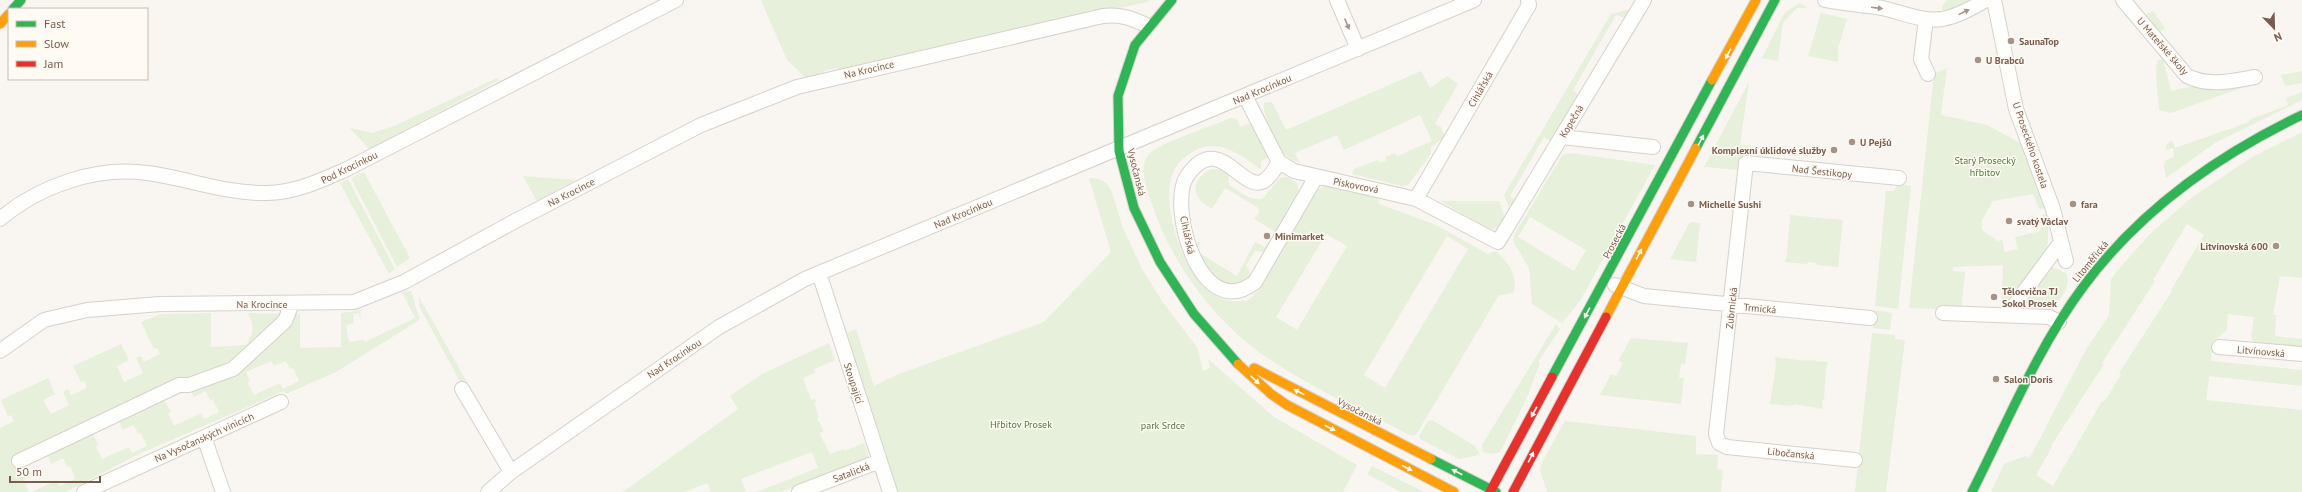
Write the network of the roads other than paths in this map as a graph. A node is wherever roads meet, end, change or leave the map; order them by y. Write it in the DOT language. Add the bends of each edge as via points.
graph roads {
  1 [pos="22,0"];
  2 [pos="676,0"];
  3 [pos="1172,0"];
  4 [pos="1337,0"];
  5 [pos="1474,0"];
  6 [pos="1528,0"];
  7 [pos="1644,0"];
  8 [pos="1756,0"];
  9 [pos="1775,0"];
  10 [pos="1824,0"];
  11 [pos="1986,0"];
  12 [pos="1994,0"];
  13 [pos="2124,0"];
  14 [pos="14,8"];
  15 [pos="8,15"];
  16 [pos="1926,19"];
  17 [pos="0,24"];
  18 [pos="1146,25"];
  19 [pos="1358,49"];
  20 [pos="1928,74"];
  21 [pos="2255,77"];
  22 [pos="1245,96"];
  23 [pos="2302,115"];
  24 [pos="1562,137"];
  25 [pos="1653,147"];
  26 [pos="1119,148"];
  27 [pos="1279,162"];
  28 [pos="1746,163"];
  29 [pos="1316,177"];
  30 [pos="1899,178"];
  31 [pos="1416,199"];
  32 [pos="0,219"];
  33 [pos="1498,242"];
  34 [pos="2061,242"];
  35 [pos="2066,261"];
  36 [pos="819,273"];
  37 [pos="1606,279"];
  38 [pos="1621,289"];
  39 [pos="292,304"];
  40 [pos="1732,305"];
  41 [pos="1943,313"];
  42 [pos="2007,315"];
  43 [pos="1870,318"];
  44 [pos="2059,322"];
  45 [pos="1218,342"];
  46 [pos="2219,347"];
  47 [pos="0,351"];
  48 [pos="2302,354"];
  49 [pos="462,389"];
  50 [pos="281,402"];
  51 [pos="204,437"];
  52 [pos="1727,447"];
  53 [pos="1855,460"];
  54 [pos="19,461"];
  55 [pos="880,461"];
  56 [pos="511,472"];
  57 [pos="1493,491"];
  58 [pos="84,492"];
  59 [pos="223,492"];
  60 [pos="488,492"];
  61 [pos="799,492"];
  62 [pos="890,492"];
  63 [pos="1454,492"];
  64 [pos="1513,492"];
  65 [pos="1972,492"];
  1 -- 14 [label="main road"];
  2 -- 32 [label="street, Pod Krocínkou" via="344,170 296,189 268,193 236,192 147,173 115,171 77,178 36,196"];
  3 -- 18 [label="main road, Vysočanská"];
  4 -- 19 [label="street, one-way"];
  5 -- 19 [label="street, Nad Krocínkou"];
  6 -- 31 [label="street, Cihlářská" via="1529,5"];
  7 -- 24 [label="street, Kopečná"];
  8 -- 37 [label="main road, Prosecká, one-way"];
  38 -- 9 [label="main road, one-way"];
  10 -- 16 [label="street, one-way" via="1882,8"];
  16 -- 11 [label="street, one-way" via="1951,18"];
  12 -- 34 [label="street, U Proseckého kostela" via="2016,109 2047,193"];
  13 -- 21 [label="street, U Mateřské školy" via="2187,76 2196,81 2216,83"];
  15 -- 17 [label="main road"];
  16 -- 20 [label="street" via="1920,59"];
  18 -- 26 [label="main road, Vysočanská" via="1135,41 1124,68 1118,95"];
  18 -- 39 [label="street, Na Krocínce" via="1126,16 1103,16 797,87 701,125 517,220 404,282 354,302"];
  19 -- 22 [label="street, Nad Krocínkou"];
  22 -- 26 [label="street, Nad Krocínkou"];
  22 -- 27 [label="street"];
  23 -- 44 [label="main road, Litoměřická" via="2229,151 2160,201 2101,263"];
  24 -- 25 [label="street"];
  24 -- 33 [label="street, Kopečná"];
  26 -- 36 [label="street, Nad Krocínkou"];
  26 -- 45 [label="main road, Vysočanská" via="1127,185 1151,246 1177,292"];
  27 -- 29 [label="street, Pískovcová" via="1294,171"];
  27 -- 29 [label="street, Cihlářská" via="1263,181 1256,183 1246,180 1226,162 1214,159 1202,161 1186,178 1182,190 1183,215 1190,254 1196,265 1217,288 1236,292 1246,289 1255,282"];
  28 -- 30 [label="street, Nad Šestikopy"];
  28 -- 40 [label="street, Zubrnická"];
  29 -- 31 [label="street, Pískovcová"];
  31 -- 33 [label="street, Pískovcová"];
  34 -- 35 [label="street, U Proseckého kostela"];
  34 -- 42 [label="street"];
  36 -- 55 [label="street, Stoupající"];
  36 -- 56 [label="street, Nad Krocínkou" via="770,297 719,327"];
  37 -- 38 [label="street, Trmická"];
  37 -- 57 [label="main road, Prosecká, one-way"];
  38 -- 40 [label="street, Trmická" via="1644,296"];
  64 -- 38 [label="main road, one-way"];
  39 -- 47 [label="street, Na Krocínce" via="160,304 87,310 44,320"];
  39 -- 54 [label="street" via="285,321 233,369 189,385 179,384"];
  40 -- 43 [label="street, Trmická"];
  40 -- 52 [label="street, Zubrnická" via="1716,434 1719,443"];
  41 -- 42 [label="street"];
  42 -- 44 [label="street" via="2049,316"];
  44 -- 65 [label="main road, Litoměřická"];
  57 -- 45 [label="main road, Vysočanská, one-way" via="1288,386"];
  45 -- 63 [label="main road, Vysočanská, one-way" via="1260,385 1283,402"];
  46 -- 48 [label="street, Litvínovská"];
  49 -- 56 [label="street"];
  50 -- 51 [label="street, Na Vysočanských vinicích"];
  51 -- 58 [label="street, Na Vysočanských vinicích"];
  51 -- 59 [label="street"];
  52 -- 53 [label="street, Libočanská"];
  55 -- 61 [label="street, Satalická"];
  55 -- 62 [label="street, Stoupající"];
  56 -- 60 [label="street, Nad Krocínkou"];
}
